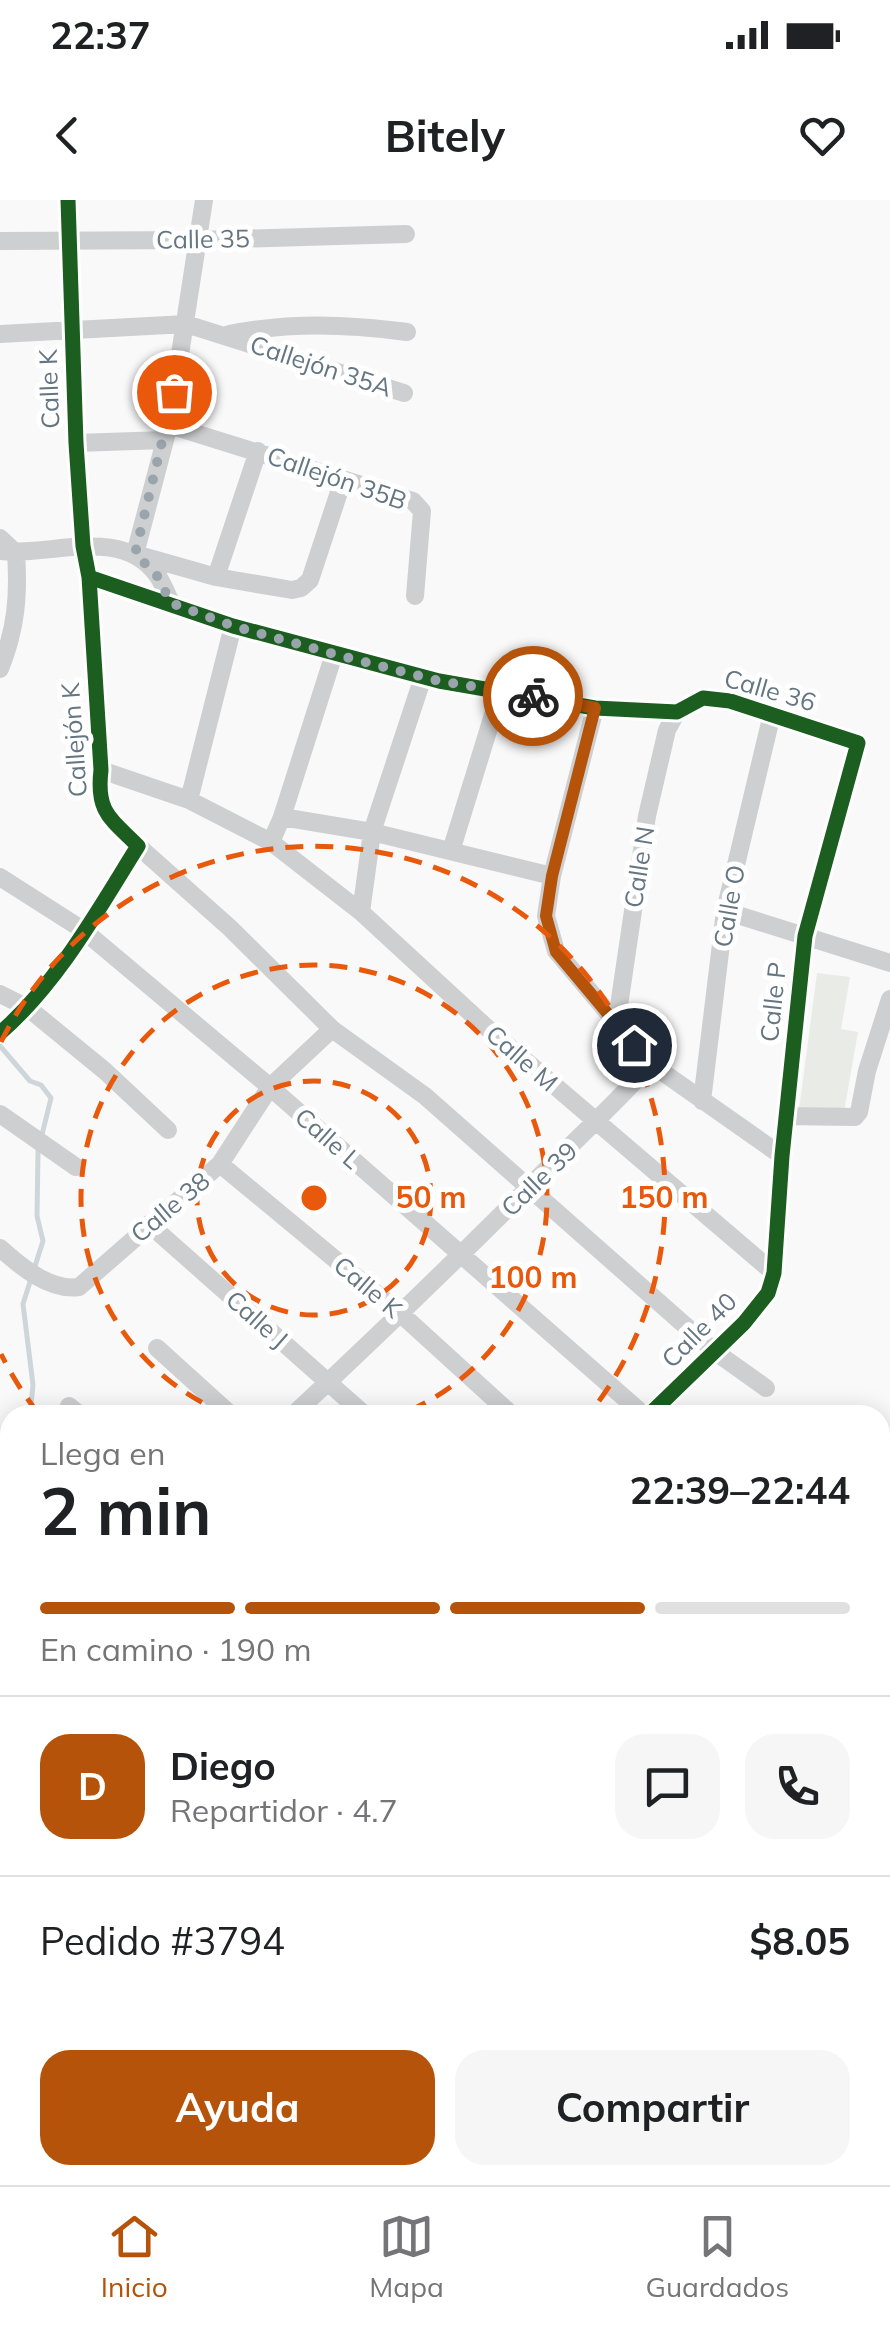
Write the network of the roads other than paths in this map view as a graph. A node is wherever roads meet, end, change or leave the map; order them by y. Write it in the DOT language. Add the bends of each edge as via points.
graph roads {
  1 [pos="68,200"];
  2 [pos="204,200"];
  3 [pos="406,234"];
  4 [pos="198,240"];
  5 [pos="0,241"];
  6 [pos="69,241"];
  7 [pos="186,324"];
  8 [pos="72,330"];
  9 [pos="407,332"];
  10 [pos="0,334"];
  11 [pos="224,334"];
  12 [pos="404,393"];
  13 [pos="167,432"];
  14 [pos="76,444"];
  15 [pos="258,451"];
  16 [pos="343,480"];
  17 [pos="0,538"];
  18 [pos="82,546"];
  19 [pos="8,552"];
  20 [pos="135,554"];
  21 [pos="89,576"];
  22 [pos="216,576"];
  23 [pos="414,596"];
  24 [pos="171,603"];
  25 [pos="233,626"];
  26 [pos="334,654"];
  27 [pos="0,670"];
  28 [pos="423,677"];
  29 [pos="501,689"];
  30 [pos="595,708"];
  31 [pos="677,712"];
  32 [pos="772,714"];
  33 [pos="858,743"];
  34 [pos="101,770"];
  35 [pos="189,800"];
  36 [pos="282,818"];
  37 [pos="372,832"];
  38 [pos="272,842"];
  39 [pos="138,846"];
  40 [pos="451,850"];
  41 [pos="552,876"];
  42 [pos="0,878"];
  43 [pos="725,911"];
  44 [pos="362,912"];
  45 [pos="83,930"];
  46 [pos="805,936"];
  47 [pos="890,963"];
  48 [pos="0,994"];
  49 [pos="890,1000"];
  50 [pos="28,1008"];
  51 [pos="616,1026"];
  52 [pos="332,1030"];
  53 [pos="0,1033"];
  54 [pos="651,1064"];
  55 [pos="270,1087"];
  56 [pos="702,1101"];
  57 [pos="0,1114"];
  58 [pos="786,1116"];
  59 [pos="598,1123"];
  60 [pos="168,1130"];
  61 [pos="782,1156"];
  62 [pos="220,1164"];
  63 [pos="76,1167"];
  64 [pos="528,1187"];
  65 [pos="149,1224"];
  66 [pos="0,1248"];
  67 [pos="462,1256"];
  68 [pos="774,1274"];
  69 [pos="400,1314"];
  70 [pos="157,1348"];
  71 [pos="714,1351"];
  72 [pos="328,1382"];
  73 [pos="766,1388"];
  74 [pos="220,1405"];
  75 [pos="304,1405"];
  76 [pos="354,1405"];
  77 [pos="501,1405"];
  78 [pos="634,1405"];
  79 [pos="657,1405"];
  1 -- 6 [label="street, Calle K"];
  2 -- 4 [label="street"];
  3 -- 4 [label="street, Calle 35"];
  4 -- 6 [label="street, Calle 35"];
  4 -- 7 [label="street"];
  5 -- 6 [label="street, Calle 35"];
  6 -- 8 [label="street, Calle K"];
  7 -- 8 [label="street, Callejón 35A"];
  7 -- 11 [label="street, Callejón 35A"];
  7 -- 13 [label="street"];
  8 -- 10 [label="street, Callejón 35A"];
  8 -- 14 [label="street, Calle K"];
  9 -- 11 [label="street" via="339,323"];
  11 -- 12 [label="street, Callejón 35A"];
  13 -- 14 [label="street, Callejón 35B"];
  13 -- 15 [label="street, Callejón 35B"];
  13 -- 20 [label="street"];
  14 -- 18 [label="street, Calle K"];
  15 -- 16 [label="street, Callejón 35B"];
  15 -- 22 [label="street"];
  16 -- 22 [label="street" via="302,588"];
  16 -- 23 [label="street, Callejón 35B" via="413,501 422,511"];
  17 -- 19 [label="street"];
  18 -- 19 [label="street"];
  18 -- 20 [label="street"];
  18 -- 21 [label="street, Calle K"];
  19 -- 27 [label="street" via="18,614"];
  20 -- 22 [label="street"];
  20 -- 24 [label="street" via="156,574"];
  21 -- 24 [label="street, Calle 36"];
  21 -- 34 [label="street, Callejón K"];
  24 -- 25 [label="street, Calle 36"];
  25 -- 26 [label="street, Calle 36"];
  25 -- 35 [label="street"];
  26 -- 28 [label="street, Calle 36"];
  26 -- 36 [label="street"];
  28 -- 29 [label="street, Calle 36"];
  28 -- 37 [label="street"];
  29 -- 30 [label="street, Calle 36"];
  29 -- 40 [label="street"];
  30 -- 31 [label="street, Calle 36"];
  30 -- 41 [label="street"];
  31 -- 32 [label="street, Calle 36" via="703,698"];
  31 -- 51 [label="street, Calle N" via="647,816"];
  32 -- 33 [label="street, Calle 36"];
  32 -- 43 [label="street, Calle O"];
  33 -- 46 [label="street, Calle P"];
  34 -- 35 [label="street, Calle M"];
  34 -- 39 [label="street, Callejón K" via="98,796"];
  35 -- 38 [label="street, Calle M"];
  36 -- 37 [label="street"];
  36 -- 38 [label="street"];
  37 -- 40 [label="street"];
  37 -- 44 [label="street"];
  38 -- 44 [label="street, Calle M"];
  39 -- 45 [label="street"];
  39 -- 52 [label="street, Callejón K"];
  40 -- 41 [label="street"];
  41 -- 51 [label="street" via="546,916 556,952"];
  42 -- 45 [label="street, Calle L"];
  43 -- 46 [label="street"];
  43 -- 56 [label="street, Calle O"];
  44 -- 59 [label="street, Calle M"];
  45 -- 50 [label="street"];
  45 -- 55 [label="street, Calle L"];
  46 -- 47 [label="street"];
  46 -- 58 [label="street, Calle P"];
  48 -- 50 [label="street"];
  49 -- 58 [label="street" via="860,1112"];
  50 -- 53 [label="street"];
  50 -- 60 [label="street"];
  51 -- 54 [label="street"];
  52 -- 55 [label="street, Calle 38"];
  52 -- 64 [label="street, Callejón K" via="425,1096"];
  54 -- 56 [label="street"];
  54 -- 59 [label="street, Calle 39"];
  55 -- 62 [label="street, Calle 38"];
  55 -- 67 [label="street, Calle L"];
  56 -- 61 [label="street"];
  57 -- 63 [label="street"];
  58 -- 61 [label="street, Calle P"];
  59 -- 64 [label="street, Calle 39"];
  59 -- 68 [label="street, Calle M"];
  61 -- 68 [label="street, Calle P"];
  62 -- 65 [label="street, Calle 38"];
  62 -- 69 [label="street, Calle K"];
  64 -- 67 [label="street, Calle 39"];
  64 -- 71 [label="street, Callejón K"];
  65 -- 66 [label="street, Calle 38" via="79,1287 66,1289 22,1268"];
  65 -- 72 [label="street, Calle J"];
  67 -- 69 [label="street, Calle 39"];
  67 -- 78 [label="street, Calle L"];
  68 -- 71 [label="street, Calle 40" via="768,1293"];
  69 -- 72 [label="street, Calle 39"];
  69 -- 77 [label="street, Calle K"];
  70 -- 74 [label="street"];
  71 -- 73 [label="street, Callejón K"];
  71 -- 79 [label="street, Calle 40"];
  72 -- 75 [label="street, Calle 39"];
  72 -- 76 [label="street, Calle J"];
}
